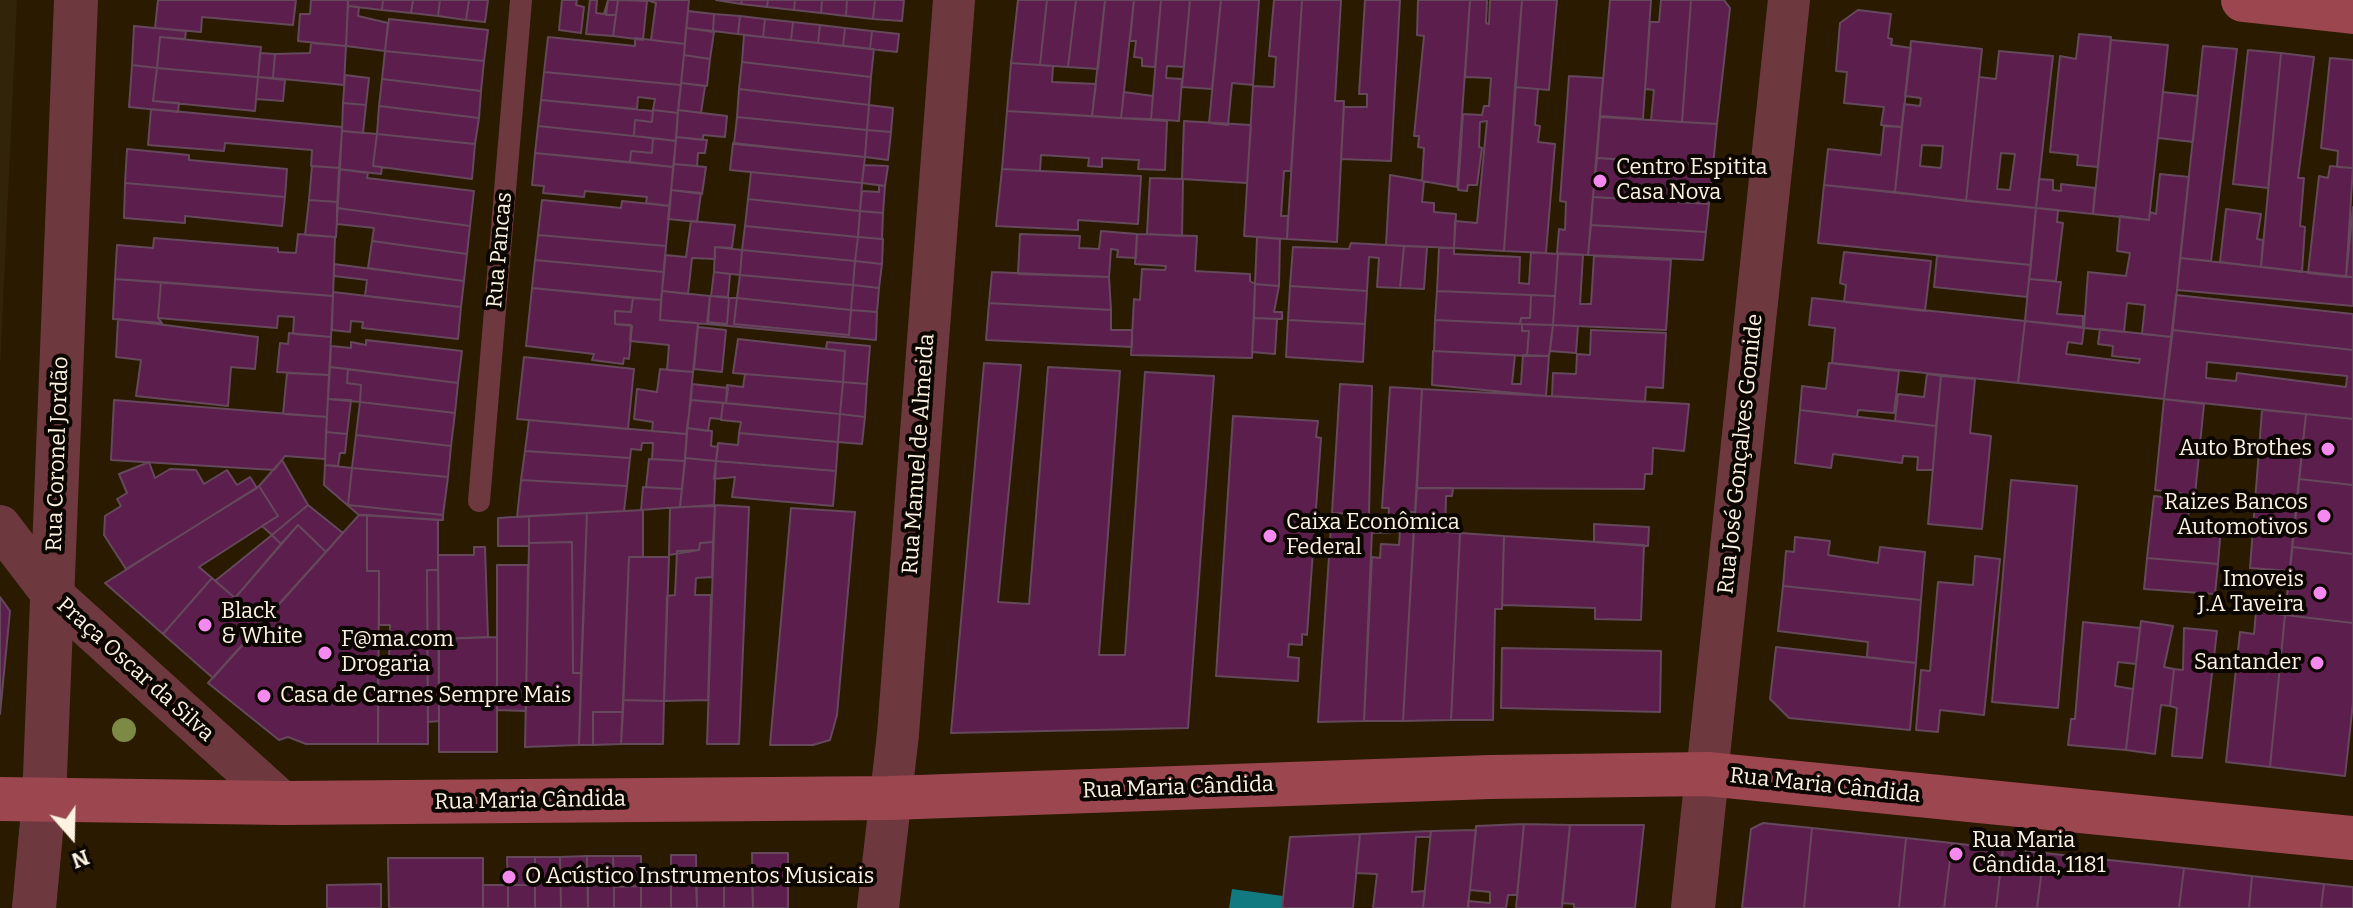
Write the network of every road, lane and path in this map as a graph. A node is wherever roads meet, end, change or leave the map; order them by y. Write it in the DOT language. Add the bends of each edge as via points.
graph roads {
  1 [pos="76,0"];
  2 [pos="521,0"];
  3 [pos="954,0"];
  4 [pos="1789,0"];
  5 [pos="2243,0"];
  6 [pos="2353,12"];
  7 [pos="479,501"];
  8 [pos="0,526"];
  9 [pos="52,594"];
  10 [pos="1707,774"];
  11 [pos="890,798"];
  12 [pos="0,799"];
  13 [pos="44,800"];
  14 [pos="283,803"];
  15 [pos="2353,838"];
  16 [pos="34,908"];
  17 [pos="878,908"];
  18 [pos="1693,908"];
  1 -- 9 [label="street, Rua Coronel Jordão"];
  2 -- 7 [label="lane, Rua Pancas"];
  3 -- 11 [label="street, Rua Manuel de Almeida"];
  4 -- 10 [label="street, Rua José Gonçalves Gomide"];
  5 -- 6 [label="main road"];
  8 -- 9 [label="street, Praça Oscar da Silva"];
  9 -- 13 [label="street, Rua Coronel Jordão"];
  9 -- 14 [label="street, Praça Oscar da Silva"];
  10 -- 11 [label="main road, Rua Maria Cândida"];
  10 -- 15 [label="main road, Rua Maria Cândida"];
  10 -- 18 [label="street, Rua José Gonçalves Gomide"];
  11 -- 14 [label="main road, Rua Maria Cândida"];
  11 -- 17 [label="street, Rua Manuel de Almeida"];
  12 -- 13 [label="main road, Rua Maria Cândida"];
  13 -- 14 [label="main road, Rua Maria Cândida"];
  13 -- 16 [label="street, Rua Coronel Jordão"];
}
